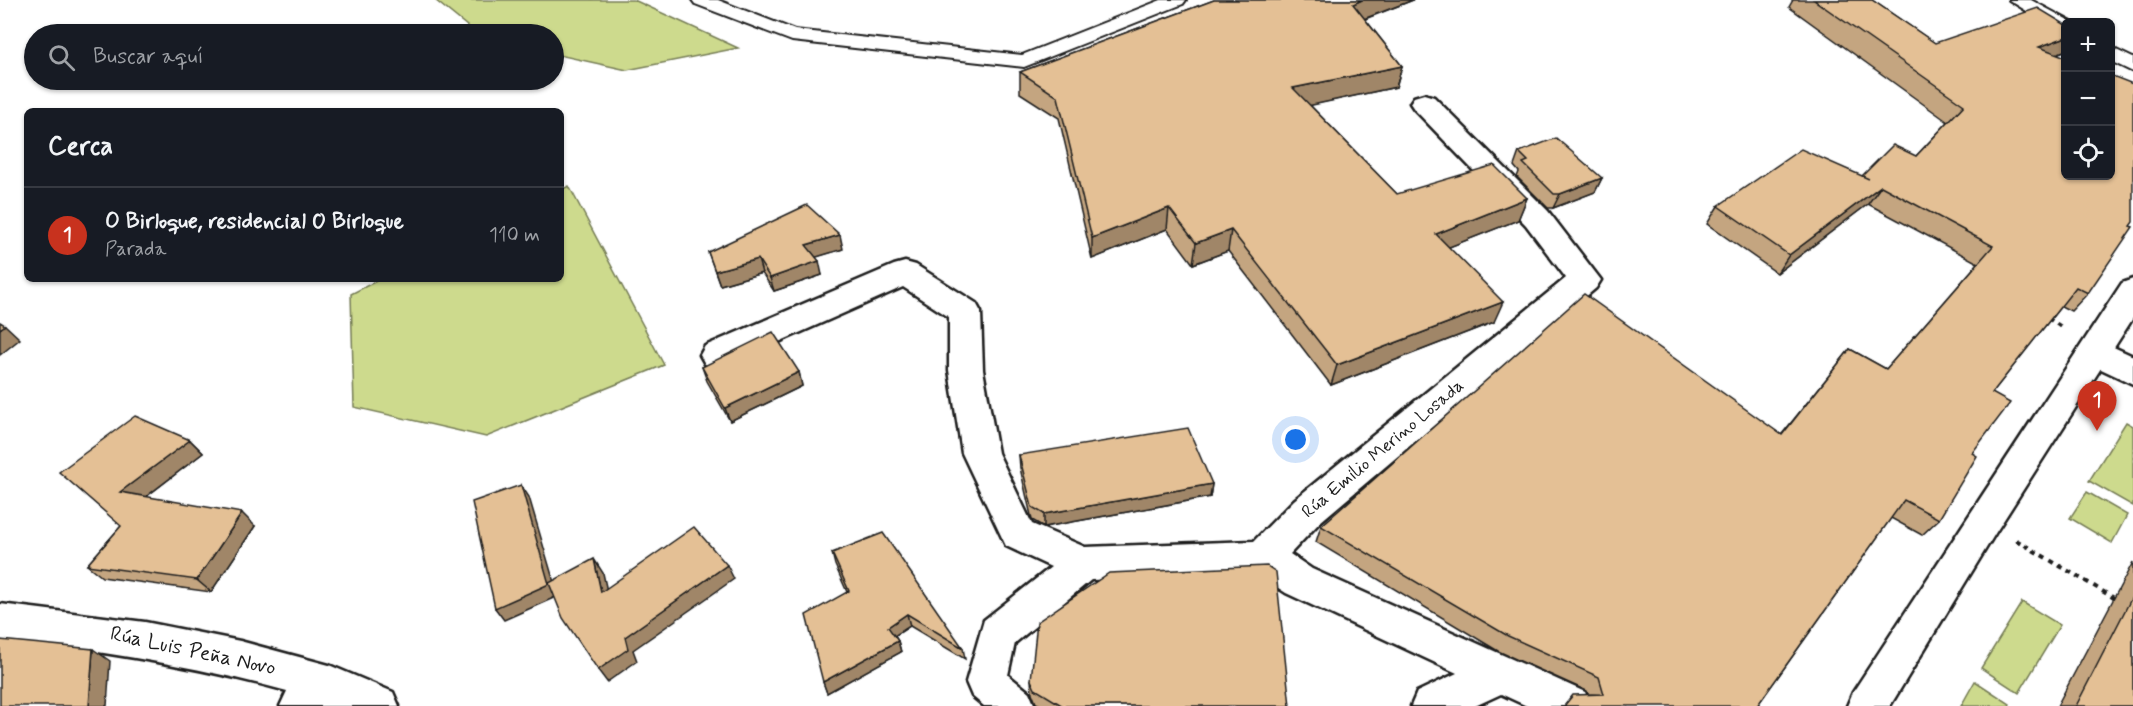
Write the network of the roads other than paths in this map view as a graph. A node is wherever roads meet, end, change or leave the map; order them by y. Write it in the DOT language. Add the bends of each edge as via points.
graph roads {
  1 [pos="701,0"];
  2 [pos="1178,0"];
  3 [pos="2018,0"];
  4 [pos="2061,24"];
  5 [pos="2115,56"];
  6 [pos="2133,66"];
  7 [pos="1424,103"];
  8 [pos="2133,291"];
  9 [pos="2096,352"];
  10 [pos="717,355"];
  11 [pos="2133,371"];
  12 [pos="1263,557"];
  13 [pos="1083,564"];
  14 [pos="0,622"];
  15 [pos="1502,674"];
  16 [pos="315,695"];
  17 [pos="379,706"];
  18 [pos="1015,706"];
  19 [pos="1431,706"];
  20 [pos="1571,706"];
  21 [pos="1867,706"];
  1 -- 2 [label="lane" via="792,34 1024,61"];
  3 -- 4 [label="lane"];
  5 -- 6 [label="lane"];
  7 -- 12 [label="street, Rúa Emilio Merino Losada" via="1537,218 1585,280 1307,512"];
  8 -- 9 [label="street"];
  9 -- 11 [label="street"];
  9 -- 21 [label="street" via="1983,521"];
  10 -- 13 [label="street" via="905,273 965,312 966,370 980,453 1019,535"];
  12 -- 13 [label="street"];
  12 -- 15 [label="street" via="1299,581"];
  13 -- 18 [label="street" via="998,633 986,682"];
  14 -- 16 [label="street, Rúa Luis Peña Novo" via="104,631 230,656"];
  15 -- 19 [label="street"];
  15 -- 20 [label="street"];
  16 -- 17 [label="street, Rúa Luis Peña Novo"];
}
